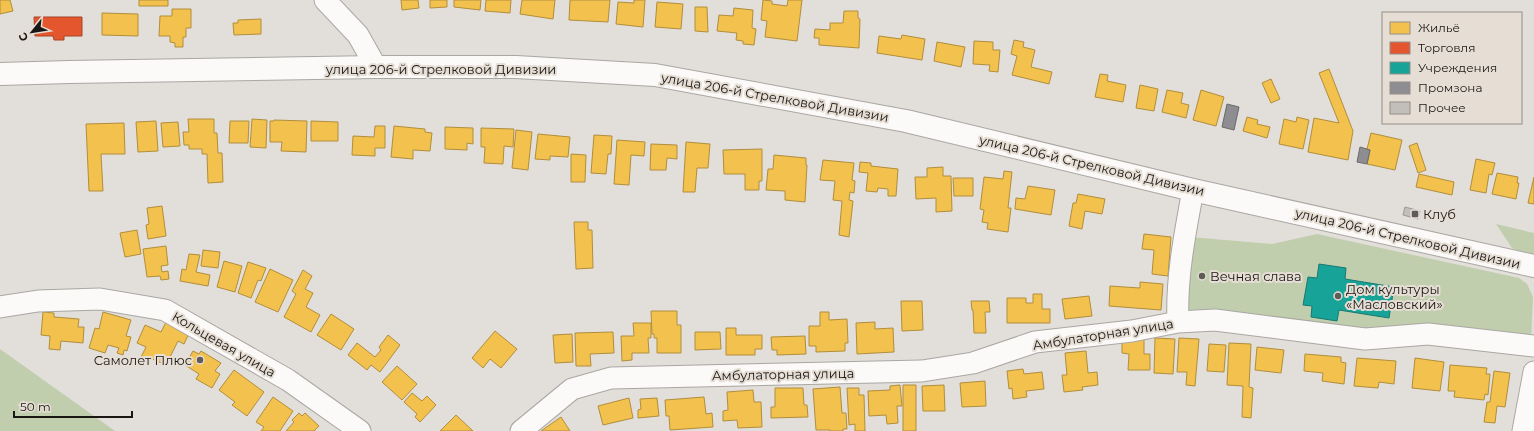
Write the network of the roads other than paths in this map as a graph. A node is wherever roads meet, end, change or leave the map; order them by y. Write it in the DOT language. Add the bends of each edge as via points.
graph roads {
  1 [pos="325,0"];
  2 [pos="376,66"];
  3 [pos="0,74"];
  4 [pos="1193,190"];
  5 [pos="1534,266"];
  6 [pos="0,307"];
  7 [pos="1178,322"];
  8 [pos="1534,346"];
  9 [pos="1534,372"];
  10 [pos="360,431"];
  11 [pos="521,431"];
  12 [pos="1523,431"];
  1 -- 2 [label="street" via="358,35"];
  2 -- 3 [label="main road, улица 206-й Стрелковой Дивизии"];
  2 -- 4 [label="main road, улица 206-й Стрелковой Дивизии" via="516,67 655,75 906,121"];
  4 -- 5 [label="main road, улица 206-й Стрелковой Дивизии"];
  4 -- 7 [label="street" via="1180,272"];
  6 -- 10 [label="street, Кольцевая улица" via="38,301 100,298 165,310 288,380"];
  7 -- 8 [label="street, Амбулаторная улица" via="1215,320 1365,339 1428,334"];
  7 -- 11 [label="street, Амбулаторная улица" via="1132,331 1035,342 973,363 922,371 612,378 572,389"];
  9 -- 12 [label="street"];
}
